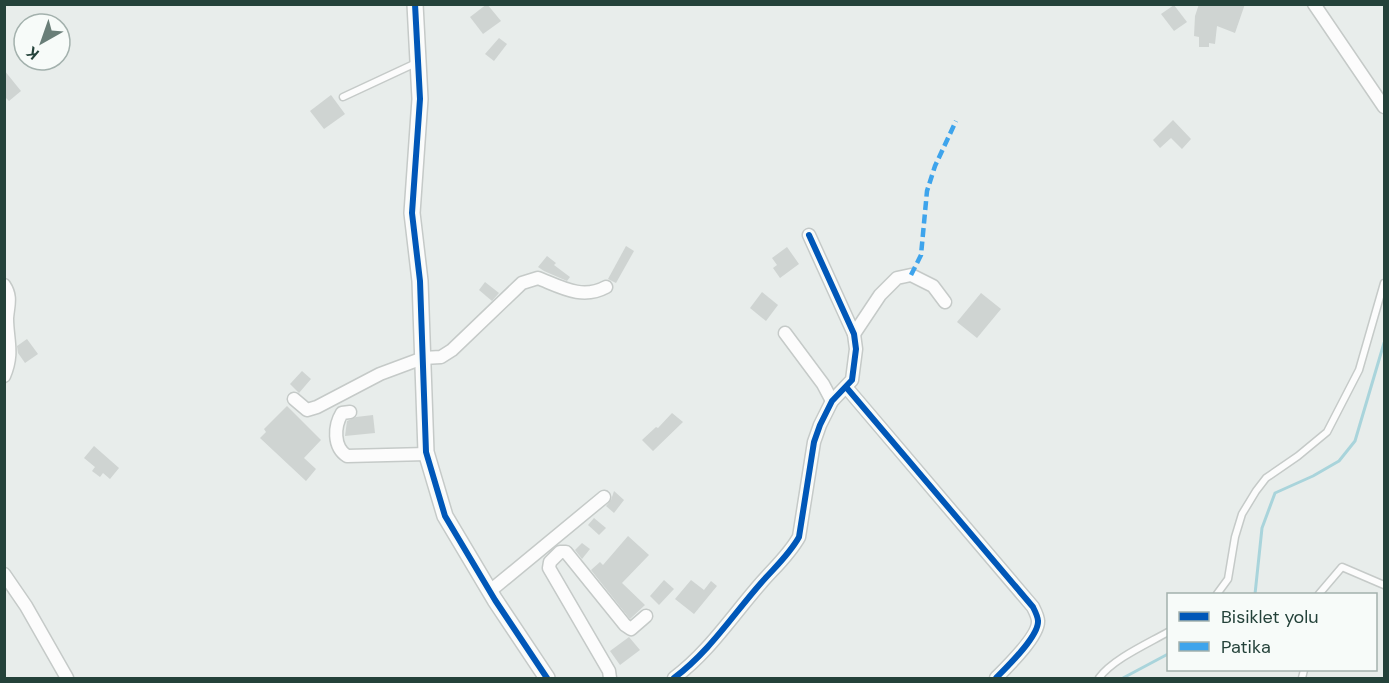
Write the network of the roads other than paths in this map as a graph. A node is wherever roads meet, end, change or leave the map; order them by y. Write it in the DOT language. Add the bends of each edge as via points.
graph roads {
  1 [pos="415,4"];
  2 [pos="1314,4"];
  3 [pos="418,62"];
  4 [pos="343,97"];
  5 [pos="1384,107"];
  6 [pos="809,235"];
  7 [pos="1384,283"];
  8 [pos="4,285"];
  9 [pos="606,287"];
  10 [pos="945,302"];
  11 [pos="785,333"];
  12 [pos="854,334"];
  13 [pos="423,358"];
  14 [pos="4,376"];
  15 [pos="846,387"];
  16 [pos="294,399"];
  17 [pos="832,401"];
  18 [pos="350,412"];
  19 [pos="427,454"];
  20 [pos="604,497"];
  21 [pos="4,574"];
  22 [pos="1384,585"];
  23 [pos="490,591"];
  24 [pos="1218,593"];
  25 [pos="1320,593"];
  26 [pos="646,616"];
  27 [pos="1167,633"];
  28 [pos="67,678"];
  29 [pos="547,678"];
  30 [pos="610,678"];
  31 [pos="674,678"];
  32 [pos="996,678"];
  33 [pos="1099,678"];
  1 -- 3 [label="street"];
  2 -- 5 [label="street"];
  3 -- 4 [label="lane"];
  3 -- 13 [label="street" via="420,99 412,213"];
  6 -- 12 [label="street"];
  7 -- 24 [label="lane" via="1359,370 1327,432 1266,478 1256,491 1242,514 1228,579"];
  8 -- 14 [label="street" via="10,300 9,365"];
  9 -- 13 [label="street" via="595,293 572,292 538,278 522,283 452,350 441,357"];
  10 -- 12 [label="street" via="933,286 911,275 897,278"];
  11 -- 17 [label="street"];
  12 -- 15 [label="street" via="852,380"];
  13 -- 16 [label="street" via="380,374 317,407 307,410"];
  13 -- 19 [label="street"];
  15 -- 17 [label="street"];
  15 -- 32 [label="street" via="1034,607 1038,621 1035,630"];
  17 -- 31 [label="street" via="814,442 799,537 792,550 701,656"];
  18 -- 19 [label="street" via="342,413 336,422 337,444 347,456"];
  19 -- 23 [label="street" via="445,516"];
  20 -- 23 [label="street"];
  21 -- 28 [label="street"];
  22 -- 25 [label="lane" via="1342,567"];
  23 -- 29 [label="street"];
  26 -- 30 [label="street" via="631,629 625,626 566,552 560,552 550,562 549,568 609,670"];
  27 -- 33 [label="lane" via="1129,654"];
}
